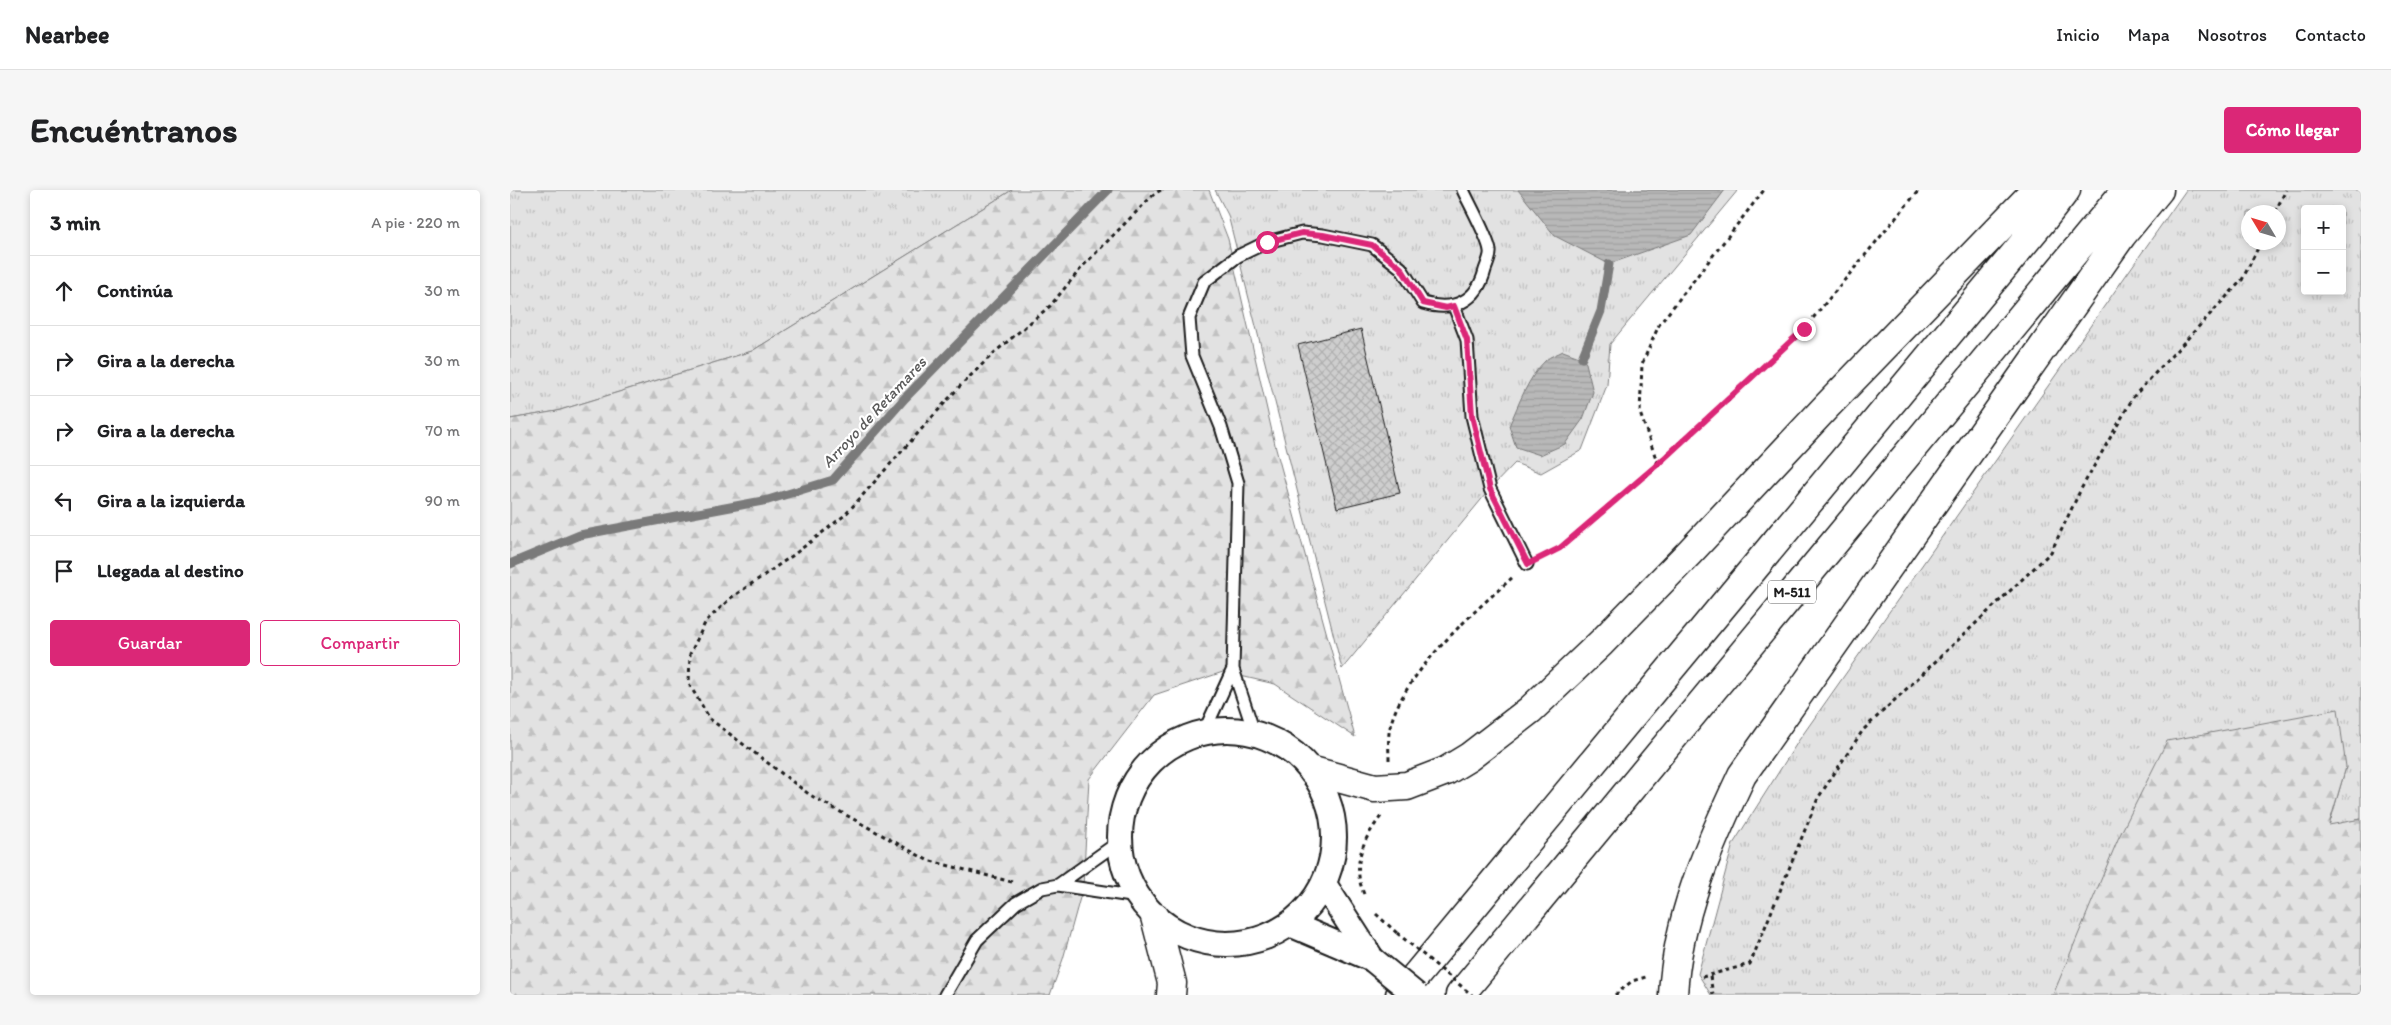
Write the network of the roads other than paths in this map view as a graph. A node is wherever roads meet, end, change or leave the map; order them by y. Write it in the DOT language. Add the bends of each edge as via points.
graph roads {
  1 [pos="1463,190"];
  2 [pos="2036,190"];
  3 [pos="2066,190"];
  4 [pos="2126,190"];
  5 [pos="2159,190"];
  6 [pos="1454,306"];
  7 [pos="1528,564"];
  8 [pos="1233,669"];
  9 [pos="1204,732"];
  10 [pos="1254,732"];
  11 [pos="1313,771"];
  12 [pos="1120,841"];
  13 [pos="1324,884"];
  14 [pos="1058,886"];
  15 [pos="1147,907"];
  16 [pos="1290,924"];
  17 [pos="1372,959"];
  18 [pos="1674,988"];
  19 [pos="945,995"];
  20 [pos="1172,995"];
  21 [pos="1400,995"];
  22 [pos="1416,995"];
  23 [pos="1460,995"];
  1 -- 6 [label="lane" via="1490,251 1483,277 1468,299"];
  2 -- 11 [label="highway" via="1689,553 1565,679 1530,710 1469,757 1407,786 1359,785"];
  3 -- 21 [label="highway, M-511"];
  4 -- 23 [label="highway, M-511"];
  5 -- 18 [label="highway" via="2122,235 1742,775 1716,828 1690,896"];
  6 -- 7 [label="lane" via="1467,340 1472,416 1490,489"];
  6 -- 8 [label="lane" via="1446,308 1423,303 1401,268 1372,245 1323,235 1302,233 1267,242 1238,256 1204,282 1189,318 1192,356 1221,427 1238,483"];
  8 -- 9 [label="lane"];
  8 -- 10 [label="lane"];
  9 -- 10 [label="street" via="1229,729"];
  9 -- 12 [label="street" via="1180,740 1142,771 1129,793 1122,816"];
  10 -- 11 [label="street" via="1287,747"];
  11 -- 13 [label="street" via="1327,797 1335,826 1334,856"];
  12 -- 14 [label="lane"];
  12 -- 15 [label="street" via="1129,879"];
  13 -- 16 [label="street" via="1310,906"];
  13 -- 17 [label="street"];
  14 -- 15 [label="lane"];
  14 -- 19 [label="lane" via="1042,888 1016,903 977,940"];
  15 -- 16 [label="street" via="1175,931 1197,940 1221,944 1246,943 1269,936"];
  15 -- 20 [label="highway" via="1172,983"];
  16 -- 17 [label="street"];
  17 -- 22 [label="street, bridge"];
}
